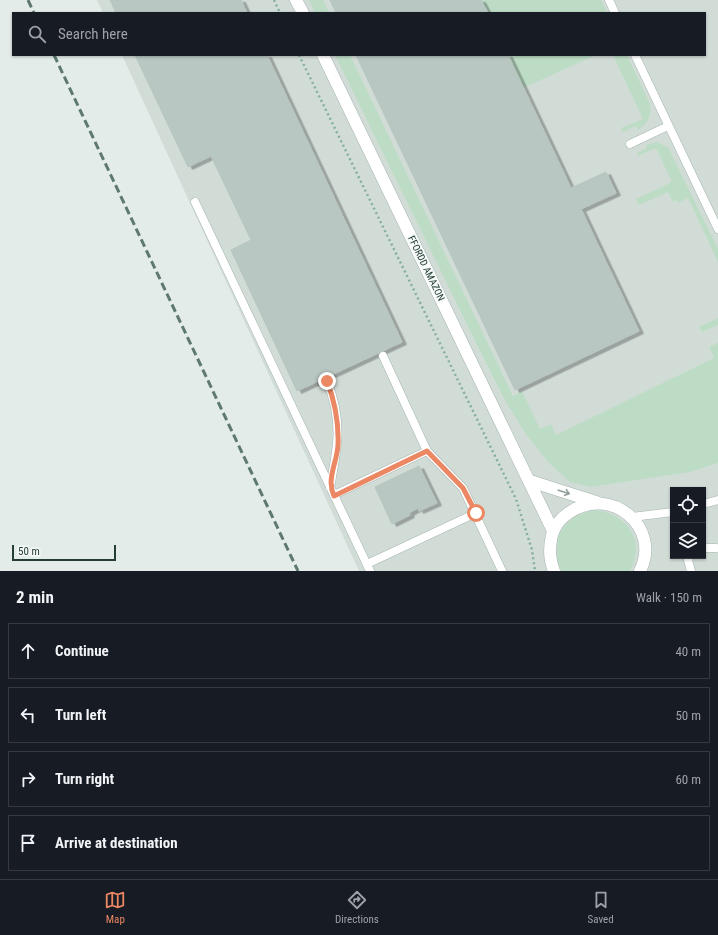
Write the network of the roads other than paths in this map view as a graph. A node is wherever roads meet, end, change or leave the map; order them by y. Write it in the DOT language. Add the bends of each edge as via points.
graph roads {
  1 [pos="296,0"];
  2 [pos="609,0"];
  3 [pos="302,12"];
  4 [pos="615,12"];
  5 [pos="323,56"];
  6 [pos="635,56"];
  7 [pos="668,126"];
  8 [pos="630,144"];
  9 [pos="195,202"];
  10 [pos="718,229"];
  11 [pos="383,356"];
  12 [pos="327,381"];
  13 [pos="427,451"];
  14 [pos="530,481"];
  15 [pos="330,487"];
  16 [pos="334,496"];
  17 [pos="718,500"];
  18 [pos="597,502"];
  19 [pos="706,503"];
  20 [pos="670,512"];
  21 [pos="476,513"];
  22 [pos="632,518"];
  23 [pos="553,531"];
  24 [pos="706,548"];
  25 [pos="716,548"];
  26 [pos="688,559"];
  27 [pos="368,568"];
  28 [pos="644,569"];
  29 [pos="502,571"];
  30 [pos="554,571"];
  31 [pos="691,571"];
  1 -- 3 [label="street"];
  2 -- 4 [label="lane"];
  5 -- 14 [label="street, FFORDD AMAZON"];
  6 -- 7 [label="lane"];
  7 -- 8 [label="lane"];
  7 -- 10 [label="lane"];
  9 -- 15 [label="lane"];
  11 -- 13 [label="lane"];
  12 -- 15 [label="lane" via="334,399 338,446"];
  13 -- 16 [label="lane"];
  13 -- 21 [label="lane" via="463,488"];
  14 -- 18 [label="street, one-way"];
  14 -- 23 [label="street, FFORDD AMAZON"];
  15 -- 16 [label="lane"];
  16 -- 27 [label="lane"];
  17 -- 19 [label="lane"];
  18 -- 22 [label="street" via="613,505"];
  18 -- 23 [label="street" via="581,505 563,517"];
  20 -- 22 [label="lane"];
  21 -- 27 [label="lane"];
  21 -- 29 [label="lane"];
  22 -- 28 [label="street" via="643,537"];
  23 -- 30 [label="street" via="549,547"];
  24 -- 25 [label="lane"];
  26 -- 31 [label="lane"];
}
